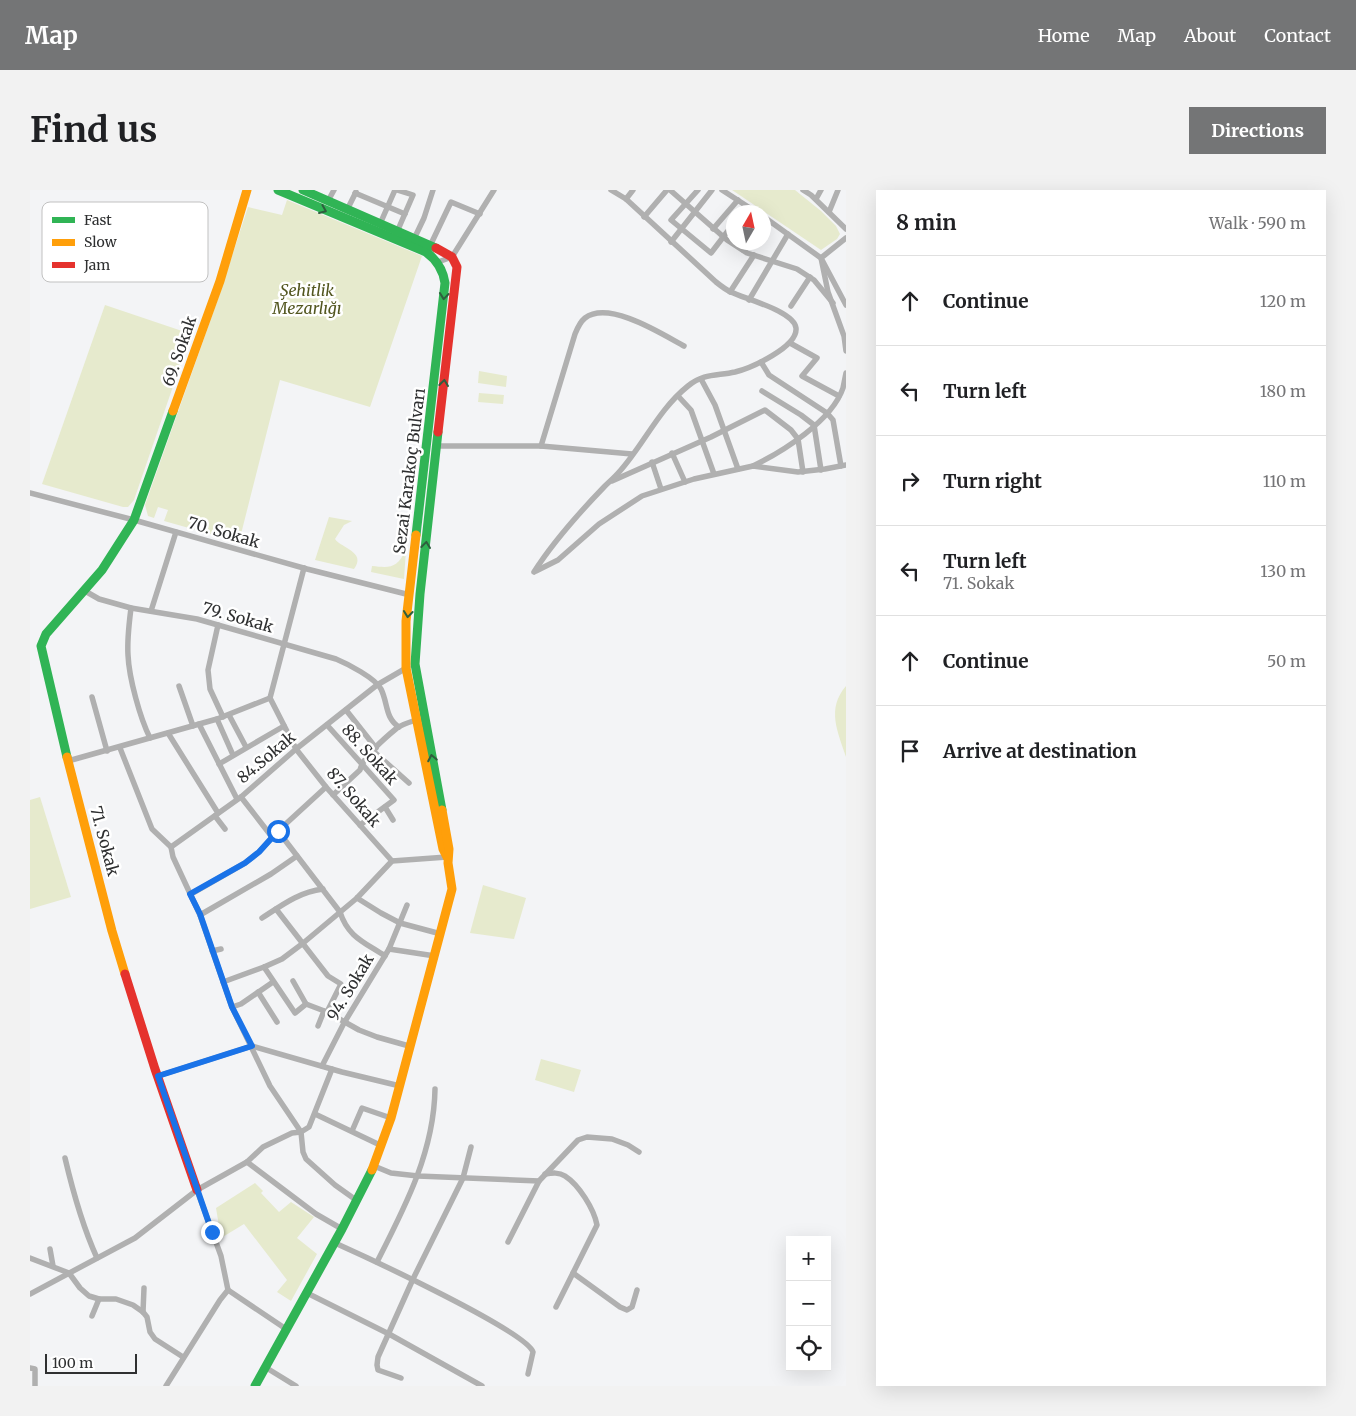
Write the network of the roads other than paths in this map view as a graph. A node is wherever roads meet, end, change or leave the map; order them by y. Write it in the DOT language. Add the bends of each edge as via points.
graph roads {
  1 [pos="247,190"];
  2 [pos="278,190"];
  3 [pos="334,190"];
  4 [pos="396,190"];
  5 [pos="433,190"];
  6 [pos="492,190"];
  7 [pos="612,190"];
  8 [pos="633,190"];
  9 [pos="668,190"];
  10 [pos="698,190"];
  11 [pos="712,190"];
  12 [pos="722,190"];
  13 [pos="803,190"];
  14 [pos="821,190"];
  15 [pos="838,190"];
  16 [pos="307,191"];
  17 [pos="356,192"];
  18 [pos="626,199"];
  19 [pos="816,199"];
  20 [pos="738,200"];
  21 [pos="328,201"];
  22 [pos="685,204"];
  23 [pos="745,205"];
  24 [pos="387,207"];
  25 [pos="347,210"];
  26 [pos="829,212"];
  27 [pos="405,214"];
  28 [pos="480,214"];
  29 [pos="695,214"];
  30 [pos="644,217"];
  31 [pos="771,223"];
  32 [pos="380,224"];
  33 [pos="682,228"];
  34 [pos="713,229"];
  35 [pos="846,229"];
  36 [pos="397,232"];
  37 [pos="726,232"];
  38 [pos="788,234"];
  39 [pos="722,236"];
  40 [pos="846,238"];
  41 [pos="414,239"];
  42 [pos="726,239"];
  43 [pos="672,242"];
  44 [pos="430,246"];
  45 [pos="743,250"];
  46 [pos="754,255"];
  47 [pos="452,258"];
  48 [pos="821,258"];
  49 [pos="772,261"];
  50 [pos="438,262"];
  51 [pos="810,277"];
  52 [pos="730,292"];
  53 [pos="749,300"];
  54 [pos="832,303"];
  55 [pos="846,305"];
  56 [pos="791,306"];
  57 [pos="790,343"];
  58 [pos="684,346"];
  59 [pos="846,351"];
  60 [pos="761,362"];
  61 [pos="846,373"];
  62 [pos="701,379"];
  63 [pos="762,391"];
  64 [pos="678,396"];
  65 [pos="839,396"];
  66 [pos="827,413"];
  67 [pos="814,426"];
  68 [pos="724,431"];
  69 [pos="703,440"];
  70 [pos="798,440"];
  71 [pos="437,446"];
  72 [pos="542,446"];
  73 [pos="672,453"];
  74 [pos="632,454"];
  75 [pos="652,462"];
  76 [pos="843,465"];
  77 [pos="753,466"];
  78 [pos="738,469"];
  79 [pos="821,470"];
  80 [pos="803,472"];
  81 [pos="714,474"];
  82 [pos="685,482"];
  83 [pos="608,483"];
  84 [pos="661,490"];
  85 [pos="30,493"];
  86 [pos="134,520"];
  87 [pos="176,532"];
  88 [pos="304,568"];
  89 [pos="85,591"];
  90 [pos="410,595"];
  91 [pos="131,608"];
  92 [pos="151,611"];
  93 [pos="218,625"];
  94 [pos="284,645"];
  95 [pos="410,666"];
  96 [pos="378,684"];
  97 [pos="179,686"];
  98 [pos="92,697"];
  99 [pos="270,698"];
  100 [pos="346,710"];
  101 [pos="229,715"];
  102 [pos="220,718"];
  103 [pos="416,720"];
  104 [pos="196,725"];
  105 [pos="327,725"];
  106 [pos="284,726"];
  107 [pos="399,727"];
  108 [pos="168,734"];
  109 [pos="150,738"];
  110 [pos="246,747"];
  111 [pos="120,748"];
  112 [pos="296,749"];
  113 [pos="374,749"];
  114 [pos="107,751"];
  115 [pos="233,755"];
  116 [pos="68,761"];
  117 [pos="219,764"];
  118 [pos="362,765"];
  119 [pos="409,783"];
  120 [pos="326,787"];
  121 [pos="333,795"];
  122 [pos="239,798"];
  123 [pos="385,806"];
  124 [pos="217,814"];
  125 [pos="393,820"];
  126 [pos="360,825"];
  127 [pos="225,829"];
  128 [pos="278,831"];
  129 [pos="272,837"];
  130 [pos="171,847"];
  131 [pos="297,856"];
  132 [pos="447,857"];
  133 [pos="392,861"];
  134 [pos="323,889"];
  135 [pos="190,894"];
  136 [pos="357,898"];
  137 [pos="407,905"];
  138 [pos="276,909"];
  139 [pos="340,912"];
  140 [pos="200,914"];
  141 [pos="262,918"];
  142 [pos="400,923"];
  143 [pos="441,934"];
  144 [pos="302,944"];
  145 [pos="221,949"];
  146 [pos="389,949"];
  147 [pos="212,951"];
  148 [pos="385,956"];
  149 [pos="435,956"];
  150 [pos="264,967"];
  151 [pos="292,981"];
  152 [pos="223,982"];
  153 [pos="273,982"];
  154 [pos="258,992"];
  155 [pos="306,1004"];
  156 [pos="232,1007"];
  157 [pos="325,1012"];
  158 [pos="277,1022"];
  159 [pos="344,1023"];
  160 [pos="318,1026"];
  161 [pos="252,1046"];
  162 [pos="409,1046"];
  163 [pos="322,1066"];
  164 [pos="332,1069"];
  165 [pos="158,1076"];
  166 [pos="400,1086"];
  167 [pos="435,1089"];
  168 [pos="315,1114"];
  169 [pos="391,1118"];
  170 [pos="352,1131"];
  171 [pos="301,1132"];
  172 [pos="382,1146"];
  173 [pos="471,1147"];
  174 [pos="639,1152"];
  175 [pos="64,1158"];
  176 [pos="247,1162"];
  177 [pos="374,1166"];
  178 [pos="545,1174"];
  179 [pos="418,1176"];
  180 [pos="464,1178"];
  181 [pos="539,1181"];
  182 [pos="197,1190"];
  183 [pos="356,1200"];
  184 [pos="342,1229"];
  185 [pos="508,1242"];
  186 [pos="335,1243"];
  187 [pos="50,1249"];
  188 [pos="30,1258"];
  189 [pos="97,1258"];
  190 [pos="377,1262"];
  191 [pos="53,1266"];
  192 [pos="69,1273"];
  193 [pos="573,1273"];
  194 [pos="413,1279"];
  195 [pos="144,1288"];
  196 [pos="228,1290"];
  197 [pos="637,1290"];
  198 [pos="307,1293"];
  199 [pos="30,1294"];
  200 [pos="99,1299"];
  201 [pos="556,1306"];
  202 [pos="143,1312"];
  203 [pos="92,1316"];
  204 [pos="286,1329"];
  205 [pos="389,1334"];
  206 [pos="183,1357"];
  207 [pos="265,1367"];
  208 [pos="30,1368"];
  209 [pos="528,1374"];
  210 [pos="401,1378"];
  211 [pos="35,1386"];
  212 [pos="166,1386"];
  213 [pos="254,1386"];
  214 [pos="296,1386"];
  215 [pos="482,1386"];
  1 -- 86 [label="street, 69. Sokak" via="220,281"];
  2 -- 50 [label="street, one-way" via="426,252"];
  3 -- 21 [label="street"];
  4 -- 24 [label="street"];
  4 -- 27 [label="street" via="413,195"];
  5 -- 41 [label="street"];
  6 -- 28 [label="street"];
  7 -- 18 [label="street"];
  8 -- 18 [label="street"];
  9 -- 22 [label="street"];
  9 -- 30 [label="street"];
  10 -- 22 [label="street"];
  11 -- 29 [label="street"];
  12 -- 20 [label="street"];
  13 -- 19 [label="street"];
  14 -- 19 [label="street"];
  15 -- 26 [label="street"];
  16 -- 21 [label="street"];
  17 -- 24 [label="street"];
  17 -- 25 [label="street"];
  18 -- 30 [label="street"];
  19 -- 26 [label="street"];
  20 -- 23 [label="street"];
  20 -- 34 [label="street"];
  21 -- 25 [label="street"];
  22 -- 29 [label="street"];
  22 -- 33 [label="street" via="672,220"];
  24 -- 27 [label="street"];
  24 -- 32 [label="street"];
  25 -- 32 [label="street"];
  26 -- 35 [label="street"];
  27 -- 36 [label="street"];
  28 -- 44 [label="street" via="451,202"];
  28 -- 47 [label="street"];
  29 -- 33 [label="street"];
  29 -- 34 [label="street"];
  30 -- 43 [label="street"];
  31 -- 38 [label="street"];
  32 -- 36 [label="street"];
  33 -- 39 [label="street" via="711,253"];
  33 -- 43 [label="street"];
  34 -- 39 [label="street"];
  36 -- 41 [label="street"];
  37 -- 39 [label="street"];
  38 -- 48 [label="street"];
  38 -- 49 [label="street"];
  39 -- 42 [label="street"];
  40 -- 48 [label="street"];
  41 -- 44 [label="street"];
  43 -- 52 [label="street"];
  44 -- 47 [label="street"];
  45 -- 46 [label="street"];
  46 -- 49 [label="street"];
  46 -- 52 [label="street"];
  47 -- 50 [label="street"];
  71 -- 47 [label="street, one-way" via="456,285 457,267"];
  48 -- 54 [label="street"];
  48 -- 55 [label="street"];
  49 -- 51 [label="street"];
  49 -- 53 [label="street"];
  50 -- 90 [label="street, Sezai Karakoç Bulvarı, one-way" via="444,272 445,283"];
  51 -- 54 [label="street"];
  51 -- 56 [label="street"];
  52 -- 53 [label="street"];
  53 -- 57 [label="street" via="790,318 796,330"];
  54 -- 59 [label="street"];
  57 -- 60 [label="street"];
  57 -- 65 [label="street" via="817,358 802,376"];
  58 -- 72 [label="street" via="642,322 625,317 594,314 585,318 575,334"];
  60 -- 62 [label="street"];
  60 -- 66 [label="street" via="769,375"];
  61 -- 65 [label="street"];
  62 -- 64 [label="street"];
  62 -- 68 [label="street"];
  63 -- 67 [label="street"];
  64 -- 69 [label="street" via="691,410"];
  64 -- 74 [label="street"];
  65 -- 66 [label="street"];
  66 -- 67 [label="street"];
  66 -- 76 [label="street" via="833,420"];
  67 -- 70 [label="street"];
  67 -- 79 [label="street"];
  68 -- 69 [label="street"];
  68 -- 70 [label="street" via="765,410"];
  68 -- 78 [label="street"];
  69 -- 73 [label="street"];
  69 -- 81 [label="street"];
  70 -- 77 [label="street"];
  70 -- 80 [label="street"];
  71 -- 72 [label="street"];
  95 -- 71 [label="street, one-way"];
  72 -- 74 [label="street"];
  73 -- 75 [label="street"];
  73 -- 82 [label="street"];
  74 -- 83 [label="street"];
  75 -- 83 [label="street"];
  75 -- 84 [label="street"];
  76 -- 79 [label="street"];
  77 -- 78 [label="street"];
  77 -- 80 [label="street"];
  78 -- 81 [label="street"];
  79 -- 80 [label="street"];
  81 -- 82 [label="street"];
  82 -- 84 [label="street"];
  83 -- 84 [label="street" via="534,572 558,560 599,524 642,496"];
  85 -- 86 [label="street, 70. Sokak"];
  86 -- 87 [label="street, 70. Sokak"];
  86 -- 89 [label="street, 71. Sokak"];
  87 -- 88 [label="street, 70. Sokak"];
  87 -- 92 [label="street"];
  88 -- 90 [label="street, 70. Sokak"];
  88 -- 94 [label="street"];
  89 -- 91 [label="street, 79. Sokak" via="99,599"];
  89 -- 116 [label="street, 71. Sokak" via="46,634 41,646"];
  90 -- 95 [label="street, Sezai Karakoç Bulvarı, one-way" via="406,629"];
  91 -- 92 [label="street, 79. Sokak"];
  91 -- 109 [label="street" via="128,657"];
  92 -- 93 [label="street, 79. Sokak"];
  93 -- 94 [label="street, 79. Sokak"];
  93 -- 102 [label="street" via="208,670 210,690"];
  94 -- 96 [label="street, 79. Sokak" via="342,662"];
  94 -- 99 [label="street"];
  95 -- 96 [label="street, 84.Sokak"];
  95 -- 103 [label="street, Sezai Karakoç Bulvarı"];
  132 -- 95 [label="street, one-way" via="449,848"];
  96 -- 100 [label="street, 84.Sokak"];
  96 -- 107 [label="street" via="389,718"];
  97 -- 104 [label="street"];
  98 -- 114 [label="street"];
  99 -- 101 [label="street"];
  99 -- 106 [label="street, 87. Sokak"];
  100 -- 105 [label="street, 84.Sokak"];
  100 -- 113 [label="street"];
  101 -- 102 [label="street"];
  101 -- 110 [label="street"];
  102 -- 104 [label="street"];
  102 -- 115 [label="street"];
  103 -- 107 [label="street"];
  103 -- 132 [label="street, Sezai Karakoç Bulvarı"];
  104 -- 108 [label="street"];
  104 -- 117 [label="street"];
  105 -- 112 [label="street, 84.Sokak"];
  105 -- 118 [label="street, 88. Sokak"];
  106 -- 110 [label="street"];
  106 -- 112 [label="street, 87. Sokak"];
  107 -- 113 [label="street"];
  108 -- 109 [label="street"];
  108 -- 124 [label="street"];
  109 -- 111 [label="street"];
  110 -- 115 [label="street"];
  111 -- 114 [label="street"];
  111 -- 130 [label="street" via="152,829"];
  112 -- 120 [label="street, 87. Sokak"];
  112 -- 122 [label="street, 84.Sokak"];
  113 -- 118 [label="street"];
  113 -- 119 [label="street"];
  114 -- 116 [label="street"];
  115 -- 117 [label="street"];
  116 -- 165 [label="street, 71. Sokak" via="112,931"];
  117 -- 122 [label="street"];
  118 -- 121 [label="street"];
  118 -- 123 [label="street, 88. Sokak" via="394,800"];
  120 -- 121 [label="street, 87. Sokak"];
  120 -- 128 [label="street"];
  121 -- 126 [label="street, 87. Sokak"];
  122 -- 124 [label="street, 84.Sokak"];
  122 -- 129 [label="street"];
  123 -- 125 [label="street"];
  123 -- 126 [label="street"];
  124 -- 127 [label="street"];
  124 -- 130 [label="street, 84.Sokak"];
  126 -- 133 [label="street, 87. Sokak"];
  128 -- 129 [label="street"];
  128 -- 131 [label="street"];
  129 -- 135 [label="street" via="245,863"];
  130 -- 135 [label="street"];
  131 -- 134 [label="street"];
  131 -- 140 [label="street"];
  132 -- 133 [label="street"];
  132 -- 143 [label="street" via="452,889"];
  133 -- 136 [label="street"];
  134 -- 138 [label="street" via="295,897"];
  134 -- 139 [label="street"];
  135 -- 140 [label="street"];
  136 -- 139 [label="street"];
  136 -- 142 [label="street"];
  137 -- 142 [label="street, 94. Sokak"];
  138 -- 141 [label="street"];
  138 -- 144 [label="street"];
  139 -- 144 [label="street"];
  139 -- 148 [label="street" via="348,930"];
  140 -- 147 [label="street"];
  142 -- 143 [label="street"];
  142 -- 146 [label="street, 94. Sokak"];
  143 -- 149 [label="street"];
  144 -- 150 [label="street"];
  144 -- 157 [label="street" via="328,976 341,984"];
  145 -- 147 [label="street"];
  146 -- 148 [label="street, 94. Sokak"];
  146 -- 149 [label="street"];
  147 -- 152 [label="street"];
  148 -- 159 [label="street, 94. Sokak"];
  149 -- 162 [label="street"];
  150 -- 152 [label="street"];
  150 -- 153 [label="street"];
  151 -- 155 [label="street"];
  152 -- 156 [label="street"];
  153 -- 154 [label="street"];
  153 -- 155 [label="street" via="295,1013"];
  154 -- 156 [label="street"];
  154 -- 158 [label="street"];
  155 -- 157 [label="street"];
  156 -- 161 [label="street"];
  157 -- 159 [label="street"];
  157 -- 160 [label="street"];
  159 -- 162 [label="street"];
  159 -- 163 [label="street, 94. Sokak"];
  161 -- 163 [label="street"];
  161 -- 165 [label="street"];
  161 -- 171 [label="street" via="270,1086"];
  162 -- 166 [label="street"];
  163 -- 164 [label="street"];
  164 -- 166 [label="street"];
  164 -- 168 [label="street"];
  165 -- 182 [label="street, 71. Sokak"];
  166 -- 169 [label="street"];
  167 -- 179 [label="street" via="433,1121"];
  168 -- 170 [label="street"];
  168 -- 171 [label="street" via="309,1127"];
  169 -- 170 [label="street" via="362,1108"];
  169 -- 172 [label="street"];
  170 -- 172 [label="street"];
  171 -- 176 [label="street" via="263,1147"];
  171 -- 183 [label="street" via="302,1152 306,1159"];
  172 -- 177 [label="street"];
  173 -- 180 [label="street"];
  174 -- 178 [label="street" via="612,1139 578,1140"];
  175 -- 189 [label="street" via="76,1204"];
  176 -- 182 [label="street"];
  176 -- 184 [label="street" via="316,1214"];
  177 -- 179 [label="street" via="391,1173"];
  177 -- 183 [label="street"];
  178 -- 181 [label="street"];
  178 -- 193 [label="street" via="564,1175 576,1186 596,1220 596,1230"];
  179 -- 180 [label="street"];
  179 -- 190 [label="street"];
  180 -- 181 [label="street"];
  180 -- 194 [label="street"];
  181 -- 185 [label="street"];
  182 -- 189 [label="street" via="134,1238"];
  182 -- 196 [label="street" via="221,1256"];
  183 -- 184 [label="street"];
  184 -- 186 [label="street"];
  186 -- 190 [label="street"];
  186 -- 198 [label="street"];
  187 -- 191 [label="street"];
  188 -- 191 [label="street"];
  189 -- 192 [label="street"];
  190 -- 194 [label="street"];
  191 -- 192 [label="street"];
  192 -- 199 [label="street"];
  192 -- 200 [label="street" via="89,1296"];
  193 -- 197 [label="street" via="627,1310 632,1307"];
  193 -- 201 [label="street"];
  194 -- 205 [label="street"];
  194 -- 209 [label="street" via="493,1321 528,1344 533,1352"];
  195 -- 202 [label="street"];
  196 -- 204 [label="street"];
  196 -- 206 [label="street"];
  198 -- 204 [label="street"];
  198 -- 205 [label="street"];
  200 -- 202 [label="street" via="116,1299"];
  200 -- 203 [label="street"];
  202 -- 206 [label="street" via="156,1339"];
  204 -- 207 [label="street"];
  205 -- 210 [label="street" via="377,1364 378,1370"];
  205 -- 215 [label="street"];
  206 -- 212 [label="street"];
  207 -- 213 [label="street"];
  207 -- 214 [label="street"];
  208 -- 211 [label="street" via="35,1370"];
}
